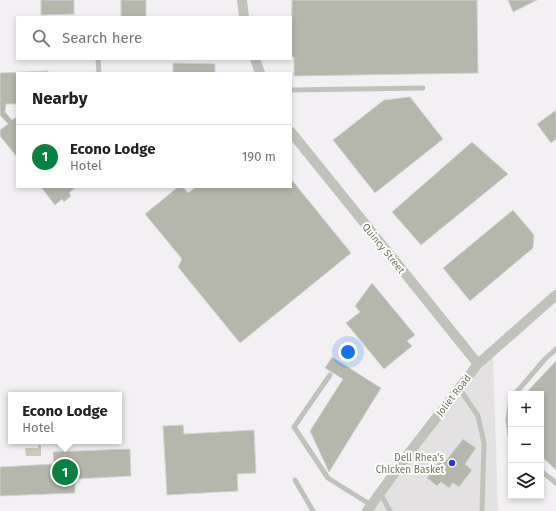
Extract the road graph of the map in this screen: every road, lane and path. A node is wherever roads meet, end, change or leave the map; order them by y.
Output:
1 (242, 0) edge
2 (244, 16) edge
3 (98, 60) edge
4 (255, 60) edge
5 (99, 72) edge
6 (260, 72) edge
7 (423, 88) dead end
8 (292, 90) edge
9 (292, 133) edge
10 (556, 295) edge
11 (556, 349) edge
12 (478, 364) junction
13 (330, 375) dead end
14 (459, 388) junction
15 (518, 391) edge
16 (544, 473) edge
17 (295, 480) dead end
18 (556, 483) edge
19 (380, 493) junction
20 (369, 508) edge
21 (313, 511) edge
22 (390, 511) edge
23 (482, 511) edge

1 - 2 street
3 - 5 lane
4 - 6 street
7 - 8 lane
9 - 12 street, Quincy Street
10 - 12 street, Joliet Road
11 - 15 lane
12 - 14 street, Joliet Road
13 - 20 lane
14 - 19 street, Joliet Road
14 - 23 lane
16 - 18 lane
17 - 21 lane
19 - 20 street, Joliet Road
19 - 22 lane

